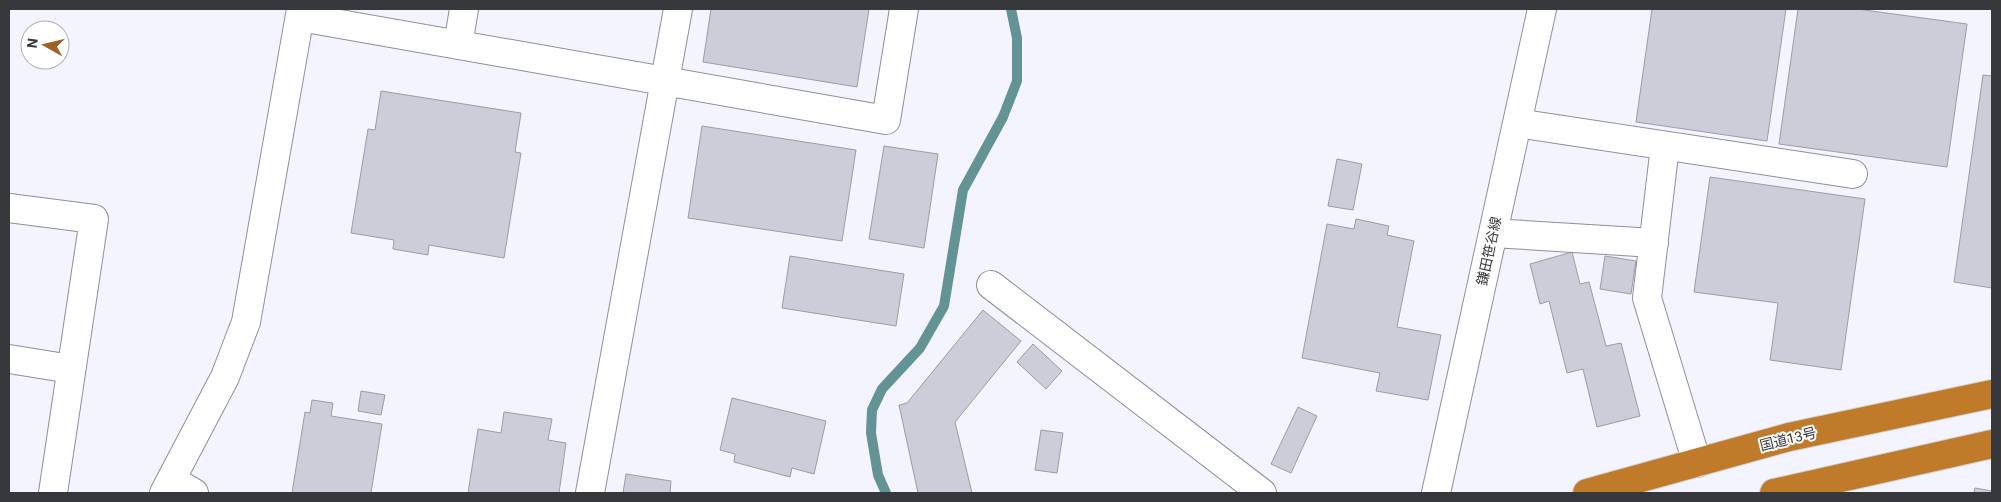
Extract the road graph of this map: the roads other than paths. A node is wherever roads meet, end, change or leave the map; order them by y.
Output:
1 (464, 9) edge
2 (678, 9) edge
3 (904, 9) edge
4 (1542, 9) edge
5 (300, 13) edge
6 (458, 45) junction
7 (666, 81) junction
8 (1517, 123) junction
9 (1665, 146) junction
10 (1852, 174) dead end
11 (9, 208) edge
12 (1492, 234) junction
13 (1654, 243) junction
14 (991, 285) dead end
15 (9, 359) edge
16 (71, 369) junction
17 (1992, 394) edge
18 (1992, 444) edge
19 (1697, 463) junction
20 (177, 489) edge
21 (52, 493) edge
22 (590, 493) edge
23 (1262, 493) edge
24 (1436, 493) edge
25 (1586, 493) edge
26 (1774, 493) edge

1 - 6 street
2 - 7 street
3 - 7 street
4 - 8 street, 鎌田笹谷線
5 - 6 street
5 - 20 street
6 - 7 street
7 - 22 street
8 - 9 street
8 - 12 street, 鎌田笹谷線
9 - 10 street
9 - 13 street
11 - 16 street
12 - 13 street
12 - 24 street, 鎌田笹谷線
13 - 19 street
14 - 23 street
15 - 16 street
16 - 21 street
17 - 19 highway, 国道13号
18 - 26 highway
19 - 25 highway, 国道13号

